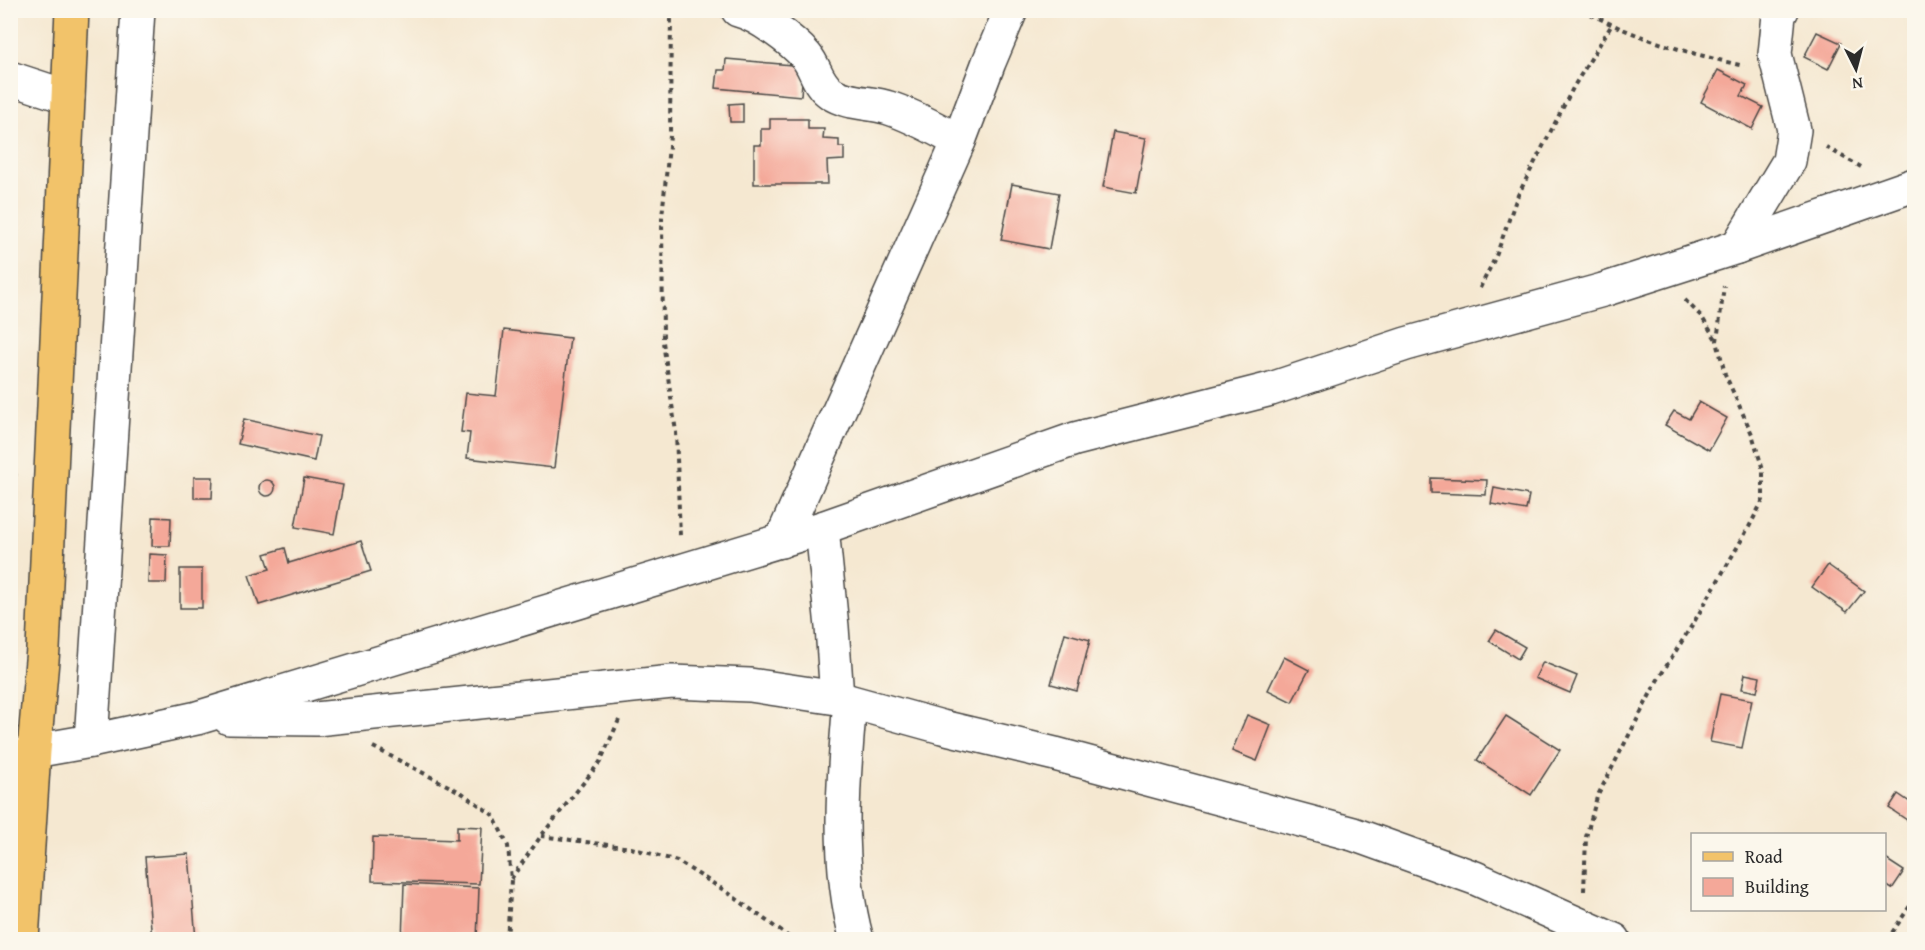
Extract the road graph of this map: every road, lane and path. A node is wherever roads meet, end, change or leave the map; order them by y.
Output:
1 (72, 10) edge
2 (138, 10) edge
3 (670, 10) edge
4 (738, 10) edge
5 (1011, 10) edge
6 (1583, 10) edge
7 (1782, 10) edge
8 (1611, 26) junction
9 (1780, 74) junction
10 (10, 78) edge
11 (68, 97) junction
12 (1794, 130) junction
13 (959, 141) junction
14 (1908, 188) edge
15 (1737, 247) junction
16 (1656, 273) junction
17 (1460, 329) junction
18 (1718, 341) junction
19 (822, 528) junction
20 (781, 540) junction
21 (682, 570) junction
22 (634, 686) junction
23 (844, 700) junction
24 (197, 718) junction
25 (91, 741) junction
26 (367, 744) dead end
27 (22, 754) edge
28 (542, 836) junction
29 (511, 880) junction
30 (1914, 900) edge
31 (1583, 925) junction
32 (22, 939) edge
33 (507, 939) edge
34 (793, 939) edge
35 (857, 939) edge
36 (1614, 939) edge
37 (1887, 939) edge

1 - 11 main road
2 - 25 street
3 - 21 path
4 - 13 street
5 - 13 street
6 - 8 path
7 - 9 street
8 - 9 path
8 - 17 path
9 - 12 street
10 - 11 street
11 - 27 main road
12 - 14 path
12 - 15 street
13 - 20 street
14 - 15 street
15 - 16 street
15 - 18 path
16 - 17 street
16 - 18 path
17 - 19 street
18 - 31 path
19 - 20 street
19 - 23 street
20 - 21 street
21 - 24 street
22 - 23 street
22 - 24 street
22 - 28 path
23 - 31 street
23 - 35 street
24 - 25 street
25 - 27 street
26 - 29 path
27 - 32 main road
28 - 29 path
28 - 34 path
29 - 33 path
30 - 37 path
31 - 36 street

